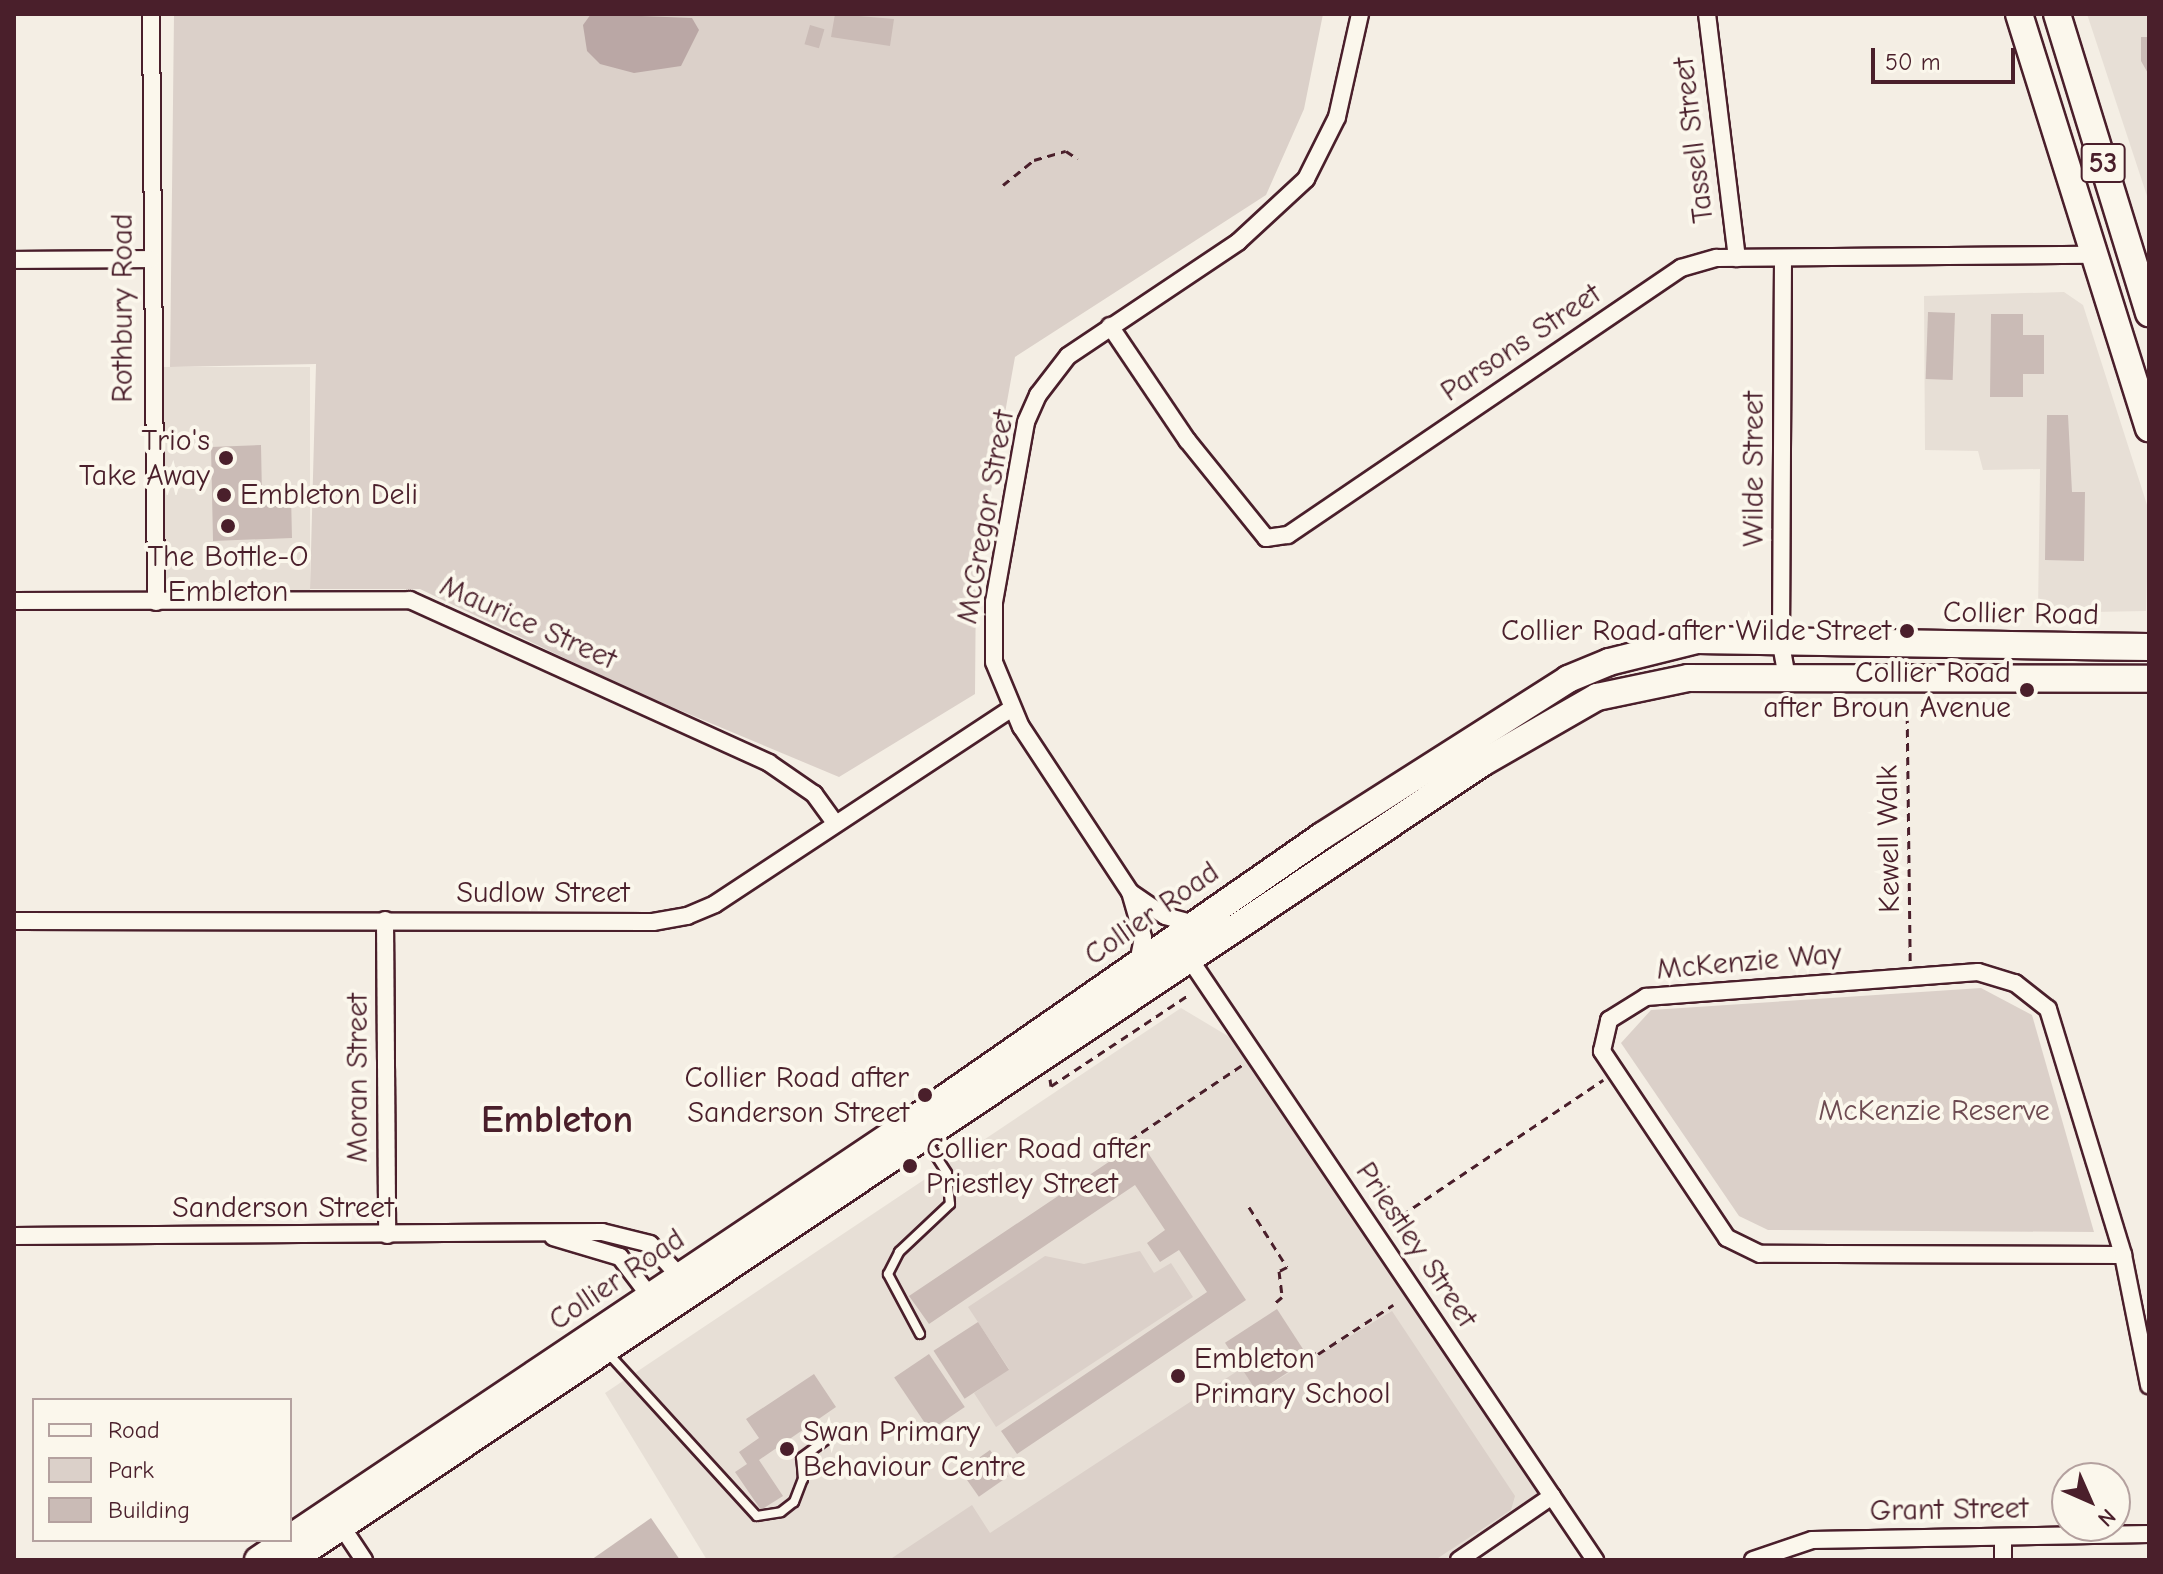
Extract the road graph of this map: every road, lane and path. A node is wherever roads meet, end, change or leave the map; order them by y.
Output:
1 (151, 14) edge
2 (1360, 14) edge
3 (1707, 14) edge
4 (2019, 14) edge
5 (2057, 14) edge
6 (1078, 159) dead end
7 (1003, 185) dead end
8 (2091, 255) junction
9 (1737, 258) junction
10 (151, 259) junction
11 (1783, 259) junction
12 (14, 260) edge
13 (2149, 313) edge
14 (1110, 326) junction
15 (2149, 428) edge
16 (14, 601) edge
17 (156, 602) junction
18 (2143, 643) edge
19 (1781, 644) junction
20 (1787, 678) junction
21 (2149, 679) edge
22 (1907, 701) dead end
23 (1011, 709) junction
24 (835, 823) junction
25 (1130, 892) junction
26 (385, 920) junction
27 (14, 921) edge
28 (1194, 924) junction
29 (1191, 961) junction
30 (1138, 963) junction
31 (1911, 977) junction
32 (1258, 1054) junction
33 (1616, 1071) junction
34 (918, 1129) junction
35 (1130, 1140) dead end
36 (1249, 1207) dead end
37 (1373, 1234) junction
38 (387, 1235) junction
39 (14, 1236) edge
40 (552, 1236) junction
41 (2123, 1255) junction
42 (687, 1285) junction
43 (1275, 1303) dead end
44 (656, 1305) junction
45 (1393, 1305) dead end
46 (920, 1334) dead end
47 (607, 1351) junction
48 (1308, 1352) dead end
49 (2149, 1385) edge
50 (833, 1435) dead end
51 (1552, 1496) junction
52 (337, 1519) junction
53 (2149, 1534) edge
54 (292, 1538) edge
55 (2003, 1538) junction
56 (285, 1542) edge
57 (258, 1560) edge
58 (291, 1560) edge
59 (364, 1560) edge
60 (1459, 1560) edge
61 (1595, 1560) edge
62 (1753, 1560) edge
63 (2003, 1560) edge

1 - 10 street, Rothbury Road
2 - 14 street, McGregor Street
3 - 9 street, Tassell Street
4 - 8 main road, 53
5 - 13 main road, 53
6 - 7 path
8 - 11 street, Parsons Street
8 - 15 main road, 53
9 - 11 street, Parsons Street
9 - 14 street, Parsons Street
10 - 12 street
10 - 17 street, Rothbury Road
11 - 19 street, Wilde Street
14 - 23 street, McGregor Street
16 - 17 street, Maurice Street
17 - 24 street, Maurice Street
18 - 19 main road, Collier Road
19 - 20 street, Wilde Street
19 - 28 main road, Collier Road
20 - 21 main road, Collier Road
20 - 29 main road, Collier Road
22 - 31 path, Kewell Walk
23 - 24 street, Sudlow Street
23 - 25 street, McGregor Street
24 - 26 street, Sudlow Street
25 - 28 street, McGregor Street
25 - 30 street, McGregor Street
26 - 27 street, Sudlow Street
26 - 38 street, Moran Street
28 - 30 main road, Collier Road
29 - 32 street, Priestley Street
29 - 34 main road, Collier Road
30 - 34 main road, Collier Road
31 - 33 street, McKenzie Way
31 - 41 street, McKenzie Way
32 - 35 path
32 - 37 street, Priestley Street
33 - 37 path
33 - 41 street, McKenzie Way
34 - 42 main road, Collier Road
34 - 46 lane
36 - 43 path
37 - 51 street, Priestley Street
38 - 39 street, Sanderson Street
38 - 40 street, Sanderson Street
40 - 42 street, Sanderson Street
40 - 44 street, Sanderson Street
41 - 49 street, McKenzie Way
42 - 44 main road, Collier Road
44 - 47 main road, Collier Road
44 - 52 main road, Collier Road
45 - 48 path
47 - 50 lane
47 - 52 main road, Collier Road
51 - 60 street
51 - 61 street, Priestley Street
52 - 54 main road, Collier Road
52 - 58 main road, Collier Road
52 - 59 street
53 - 55 street, Grant Street
55 - 62 street, Grant Street
55 - 63 street
56 - 57 main road, Collier Road

